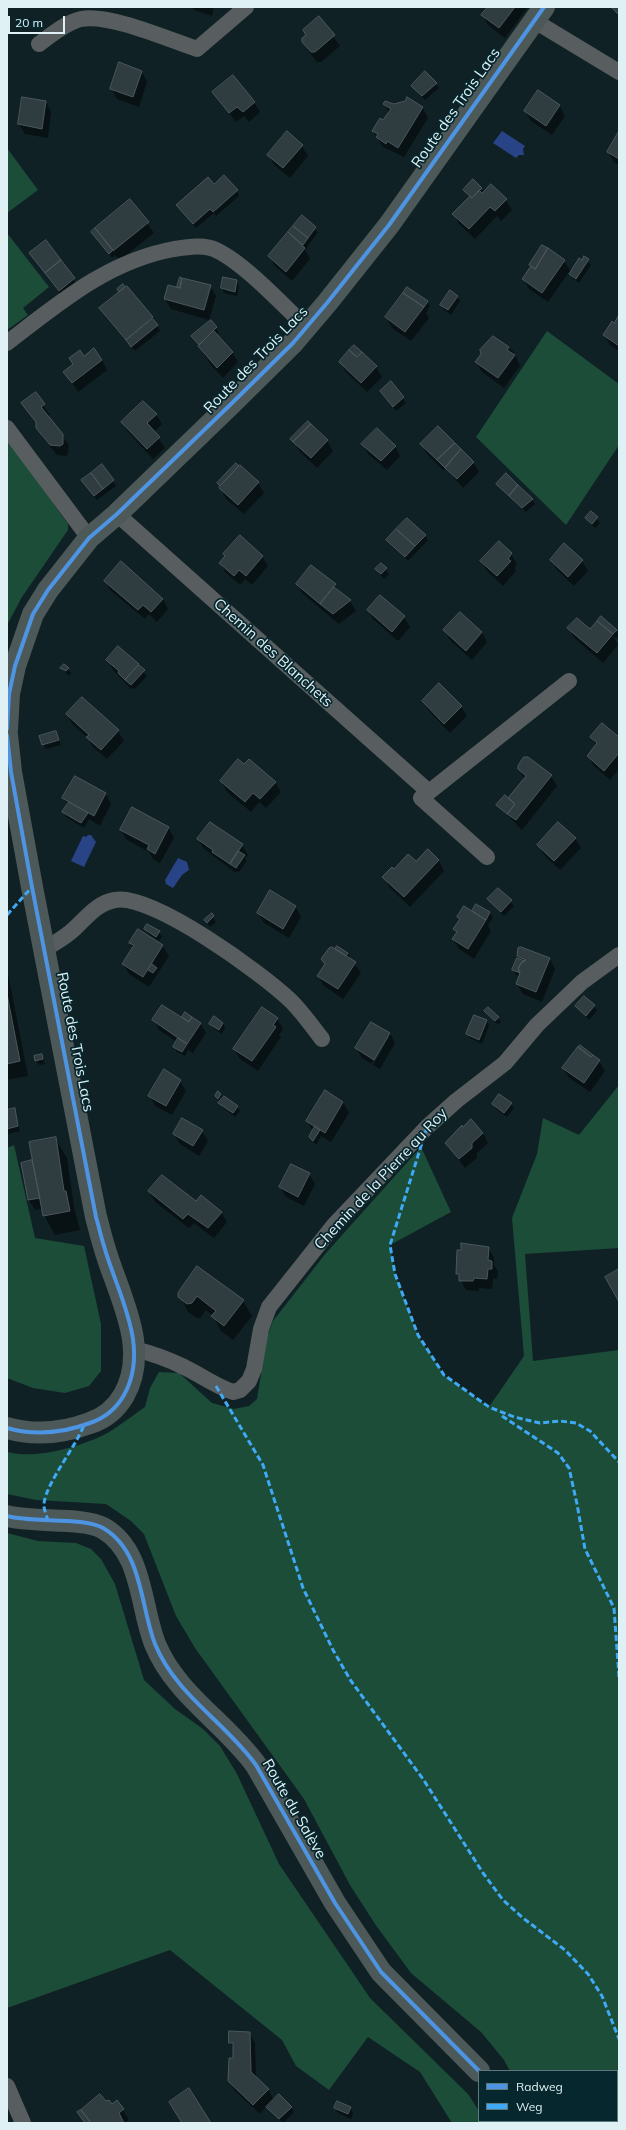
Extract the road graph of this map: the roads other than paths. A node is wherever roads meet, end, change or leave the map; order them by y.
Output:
1 (246, 7) edge
2 (538, 14) edge
3 (39, 44) dead end
4 (619, 72) edge
5 (306, 327) junction
6 (7, 343) edge
7 (7, 428) edge
8 (117, 514) junction
9 (89, 538) junction
10 (569, 681) dead end
11 (7, 729) edge
12 (7, 735) edge
13 (429, 792) junction
14 (488, 857) dead end
15 (44, 950) junction
16 (619, 955) edge
17 (322, 1039) dead end
18 (134, 1349) junction
19 (7, 1428) edge
20 (7, 1516) edge
21 (478, 2070) edge
22 (7, 2086) edge
23 (23, 2123) edge

1 - 3 street
2 - 4 street
2 - 5 street, Route des Trois Lacs
5 - 6 street, Route des Trois Lacs
5 - 8 street, Route des Trois Lacs
7 - 9 street
8 - 9 street, Route des Trois Lacs
8 - 13 street, Chemin des Blanchets
9 - 11 street, Route des Trois Lacs
10 - 13 street
12 - 15 street, Route des Trois Lacs
13 - 14 street
15 - 17 street
15 - 18 street, Route des Trois Lacs
16 - 18 street, Chemin de la Pierre au Roy
18 - 19 street
20 - 21 street, Route du Salève
22 - 23 street

